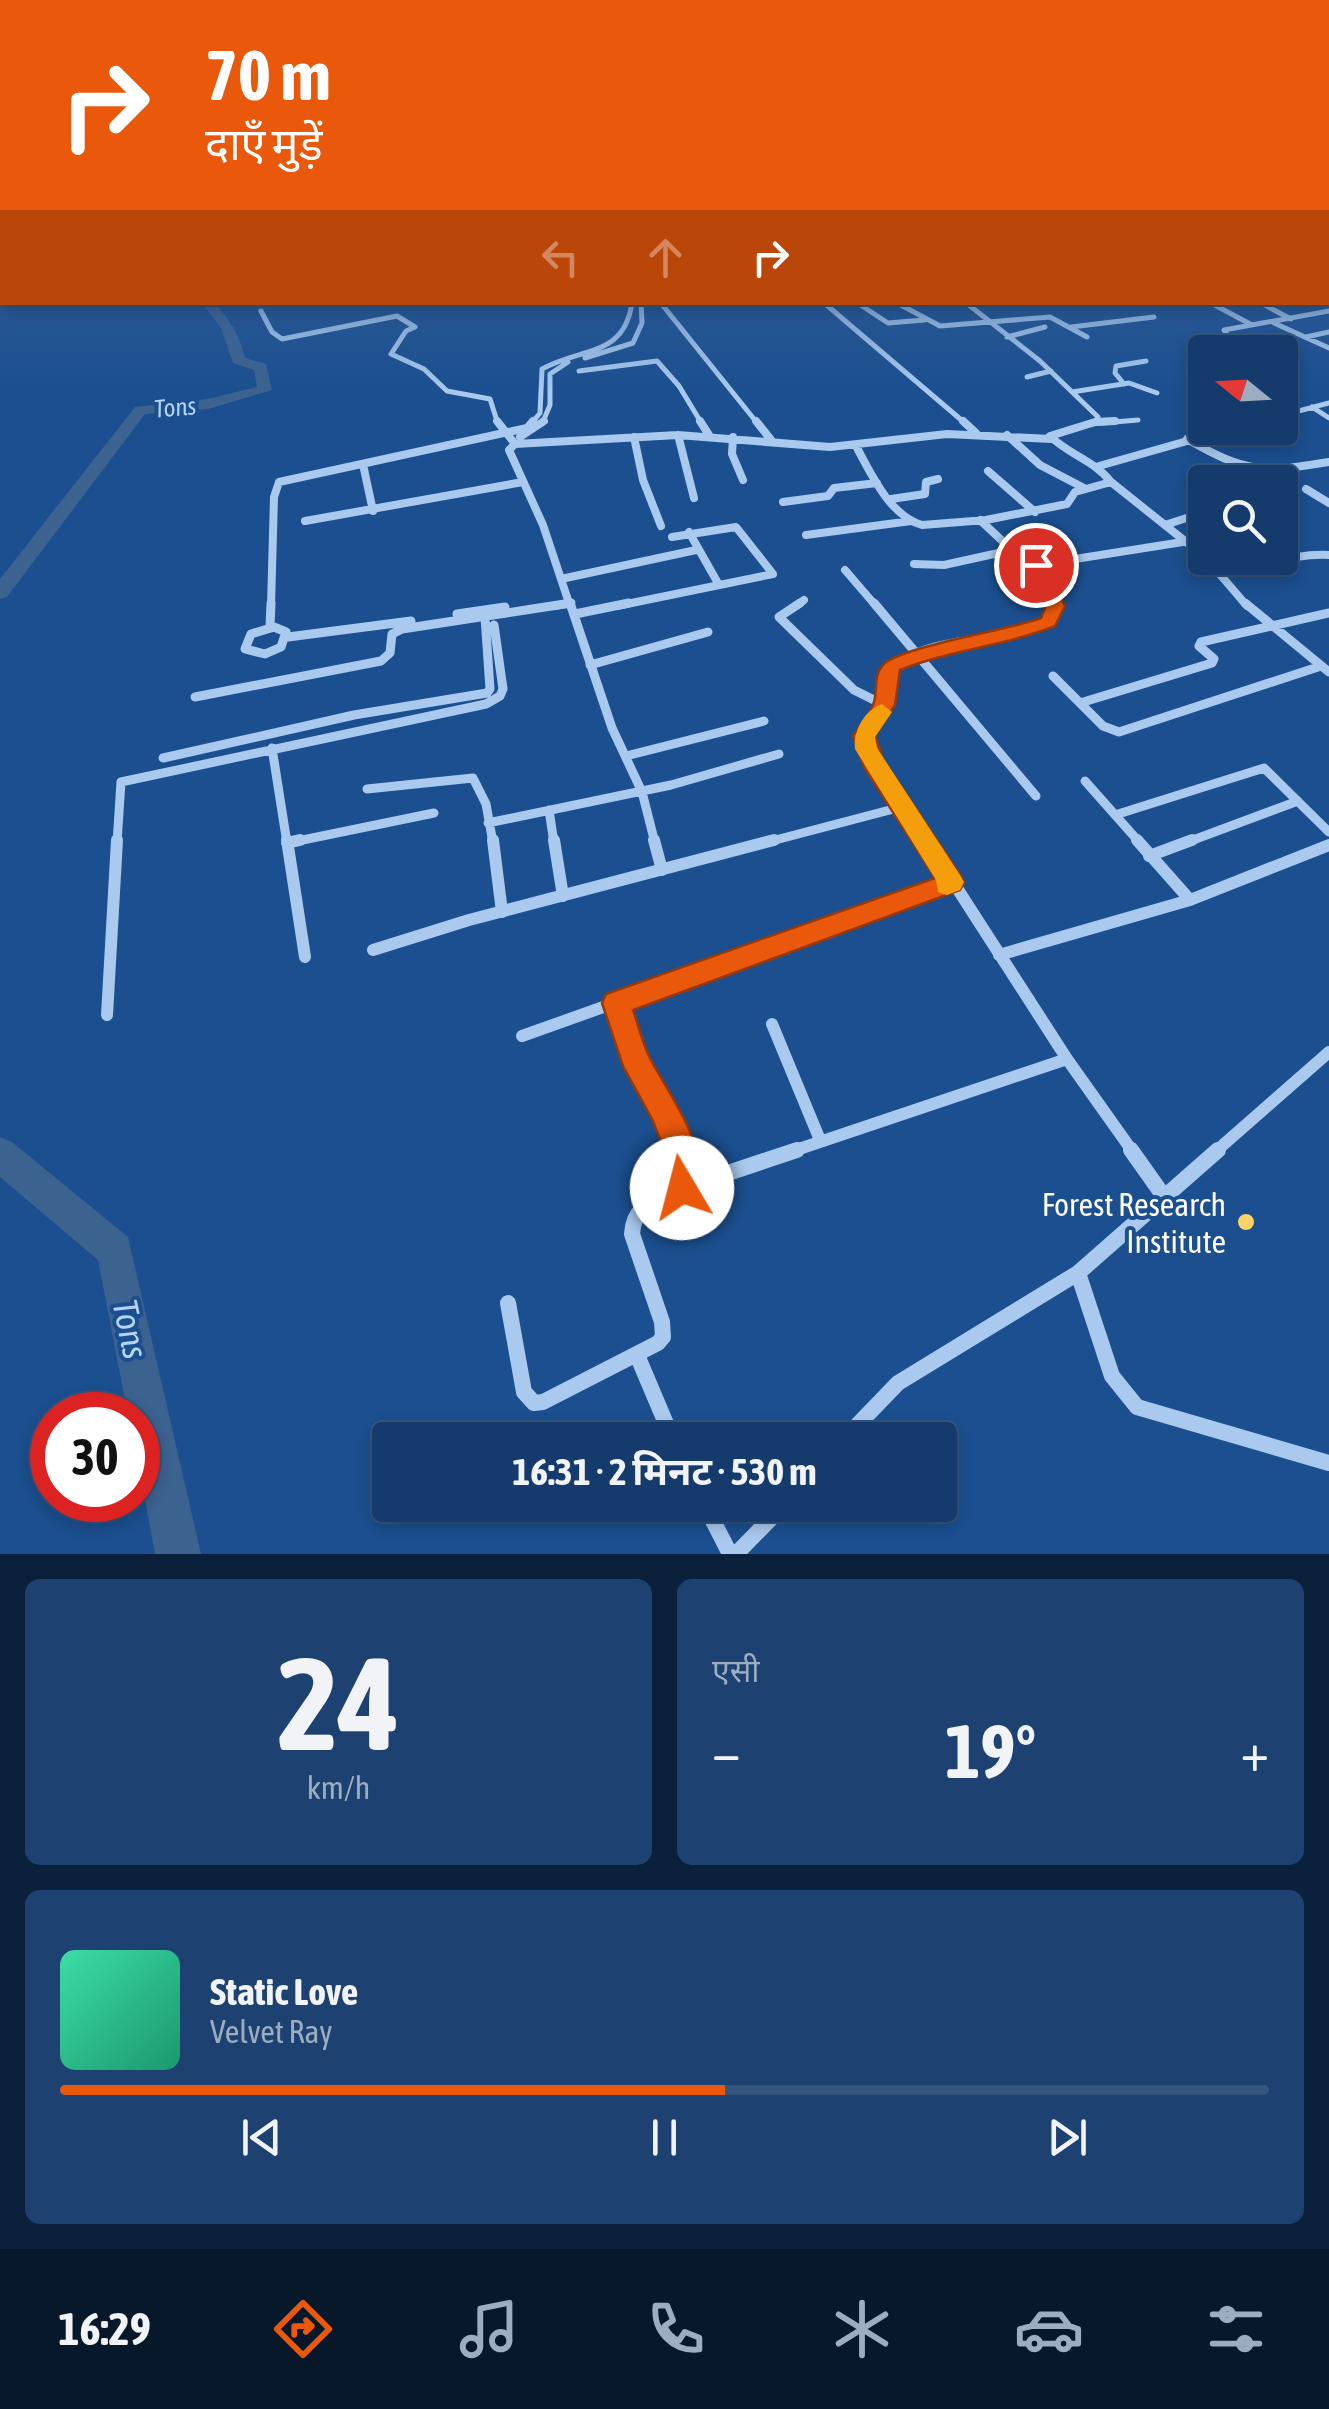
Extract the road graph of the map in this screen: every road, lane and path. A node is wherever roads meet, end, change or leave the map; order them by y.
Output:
1 (632, 305) edge
2 (641, 305) edge
3 (662, 305) edge
4 (827, 305) edge
5 (861, 305) edge
6 (901, 305) edge
7 (968, 305) edge
8 (1216, 305) edge
9 (1265, 305) edge
10 (261, 311) dead end
11 (1329, 311) edge
12 (1154, 317) dead end
13 (1292, 319) junction
14 (925, 320) junction
15 (1273, 322) junction
16 (989, 323) junction
17 (894, 324) junction
18 (1253, 325) junction
19 (1045, 327) dead end
20 (1070, 327) junction
21 (860, 331) junction
22 (1329, 332) edge
23 (1227, 335) edge
24 (1006, 337) junction
25 (1087, 337) dead end
26 (1305, 338) junction
27 (1329, 348) edge
28 (1146, 360) dead end
29 (578, 371) dead end
30 (1052, 371) junction
31 (1027, 377) dead end
32 (1124, 384) junction
33 (1072, 392) junction
34 (1158, 392) dead end
35 (1329, 403) edge
36 (1312, 408) junction
37 (1298, 412) edge
38 (1329, 418) edge
39 (1138, 420) dead end
40 (1095, 422) junction
41 (976, 434) junction
42 (678, 435) junction
43 (709, 435) junction
44 (1007, 436) junction
45 (634, 437) junction
46 (733, 437) junction
47 (1187, 438) joint
48 (1052, 439) junction
49 (510, 440) junction
50 (772, 441) junction
51 (856, 446) junction
52 (1329, 462) edge
53 (1099, 466) junction
54 (364, 469) junction
55 (988, 471) dead end
56 (938, 479) dead end
57 (743, 480) dead end
58 (523, 482) junction
59 (1111, 482) junction
60 (878, 483) junction
61 (1084, 488) junction
62 (1306, 489) dead end
63 (276, 490) junction
64 (694, 498) dead end
65 (891, 499) junction
66 (782, 502) dead end
67 (1329, 503) edge
68 (374, 510) junction
69 (1034, 512) junction
70 (1188, 518) edge
71 (980, 520) junction
72 (305, 521) dead end
73 (911, 521) junction
74 (1166, 525) junction
75 (660, 526) dead end
76 (689, 532) junction
77 (806, 535) dead end
78 (672, 537) dead end
79 (1188, 540) edge
80 (1188, 541) edge
81 (696, 550) junction
82 (1012, 550) junction
83 (1329, 555) edge
84 (1298, 558) edge
85 (914, 564) dead end
86 (1036, 565) junction
87 (845, 570) dead end
88 (1221, 575) edge
89 (561, 579) junction
90 (720, 586) junction
91 (804, 600) dead end
92 (544, 602) dead end
93 (571, 603) junction
94 (1329, 613) edge
95 (575, 614) junction
96 (490, 621) junction
97 (1268, 624) junction
98 (270, 627) junction
99 (708, 632) dead end
100 (288, 637) junction
101 (920, 654) junction
102 (590, 664) junction
103 (1325, 669) edge
104 (1053, 676) dead end
105 (195, 697) dead end
106 (1080, 703) junction
107 (884, 705) junction
108 (764, 721) dead end
109 (272, 748) junction
110 (779, 754) dead end
111 (626, 756) junction
112 (163, 758) dead end
113 (1086, 780) dead end
114 (367, 790) dead end
115 (642, 792) junction
116 (1036, 796) dead end
117 (1298, 801) junction
118 (904, 806) junction
119 (549, 810) junction
120 (434, 812) dead end
121 (1115, 815) junction
122 (488, 823) junction
123 (1329, 832) edge
124 (287, 843) junction
125 (1329, 845) edge
126 (1149, 856) junction
127 (662, 870) junction
128 (951, 882) junction
129 (563, 896) junction
130 (1190, 900) junction
131 (502, 912) junction
132 (373, 950) dead end
133 (999, 954) junction
134 (305, 958) dead end
135 (616, 1003) junction
136 (107, 1015) dead end
137 (772, 1024) dead end
138 (522, 1036) dead end
139 (1329, 1052) edge
140 (1066, 1058) junction
141 (820, 1140) junction
142 (682, 1188) junction
143 (1165, 1198) junction
144 (1078, 1273) junction
145 (508, 1303) dead end
146 (637, 1354) junction
147 (666, 1422) edge
148 (860, 1422) edge
149 (1329, 1463) edge
150 (715, 1522) edge
151 (766, 1522) edge
152 (733, 1554) edge

1 - 49 street
2 - 49 street
3 - 50 street
4 - 21 street
5 - 17 street
6 - 14 street
7 - 16 street
8 - 18 street
9 - 13 street
10 - 49 street
11 - 13 street
12 - 20 street
13 - 15 street
14 - 16 street
14 - 17 street
15 - 18 street
15 - 26 street
16 - 20 street
16 - 24 street
17 - 21 street
18 - 23 street
19 - 24 street
20 - 25 street
21 - 41 street
22 - 26 street
24 - 30 street
26 - 27 street
28 - 32 street
29 - 43 street
30 - 31 street
30 - 33 street
32 - 33 street
32 - 34 street
33 - 40 street
35 - 36 street
36 - 37 street
36 - 38 street
39 - 40 street
40 - 48 street
41 - 44 street
41 - 51 street
42 - 43 street
42 - 45 street
42 - 64 street
43 - 46 street
44 - 48 street
44 - 61 street
45 - 49 street
45 - 75 street
46 - 50 street
46 - 57 street
47 - 52 street
47 - 53 street
48 - 53 street
49 - 54 street
49 - 58 street
49 - 63 street
50 - 51 street
51 - 60 street
53 - 59 street
54 - 63 street
54 - 68 street
55 - 69 street
56 - 65 street
58 - 68 street
58 - 89 street
59 - 61 street
59 - 74 street
60 - 65 street
60 - 66 street
61 - 69 street
62 - 67 street
63 - 98 street
65 - 73 street
68 - 72 street
69 - 71 street
70 - 74 street
71 - 73 street
71 - 82 street
73 - 77 street
74 - 79 street
76 - 78 street
76 - 81 street
76 - 90 street
80 - 86 street
81 - 89 street
81 - 90 street
82 - 85 street
82 - 86 street
83 - 84 street
86 - 101 street
87 - 101 street
88 - 97 street
89 - 93 street
90 - 95 street
91 - 107 street
92 - 100 street
93 - 95 street
93 - 96 street
94 - 97 street
95 - 102 street
96 - 105 street
96 - 109 street
96 - 112 street
97 - 103 street
97 - 106 street
98 - 100 street
98 - 100 street
99 - 102 street
101 - 107 street
101 - 116 street
102 - 111 street
103 - 106 street
104 - 106 street
107 - 118 street
108 - 111 street
109 - 124 street
109 - 136 street
110 - 115 street
111 - 115 street
113 - 121 street
114 - 122 street
115 - 119 street
115 - 127 street
117 - 121 street
117 - 123 street
117 - 126 street
118 - 127 street
118 - 128 street
119 - 122 street
119 - 129 street
120 - 124 street
121 - 126 street
122 - 131 street
124 - 134 street
125 - 130 street
126 - 130 street
127 - 129 street
128 - 133 street
128 - 135 street
129 - 131 street
130 - 133 street
131 - 132 street
133 - 140 street
135 - 138 street
135 - 142 street
137 - 141 street
139 - 143 street
140 - 141 street
140 - 143 street
141 - 142 street
142 - 146 street
143 - 144 street
144 - 148 street
144 - 149 street
145 - 146 street
146 - 147 street
150 - 152 street
151 - 152 street

